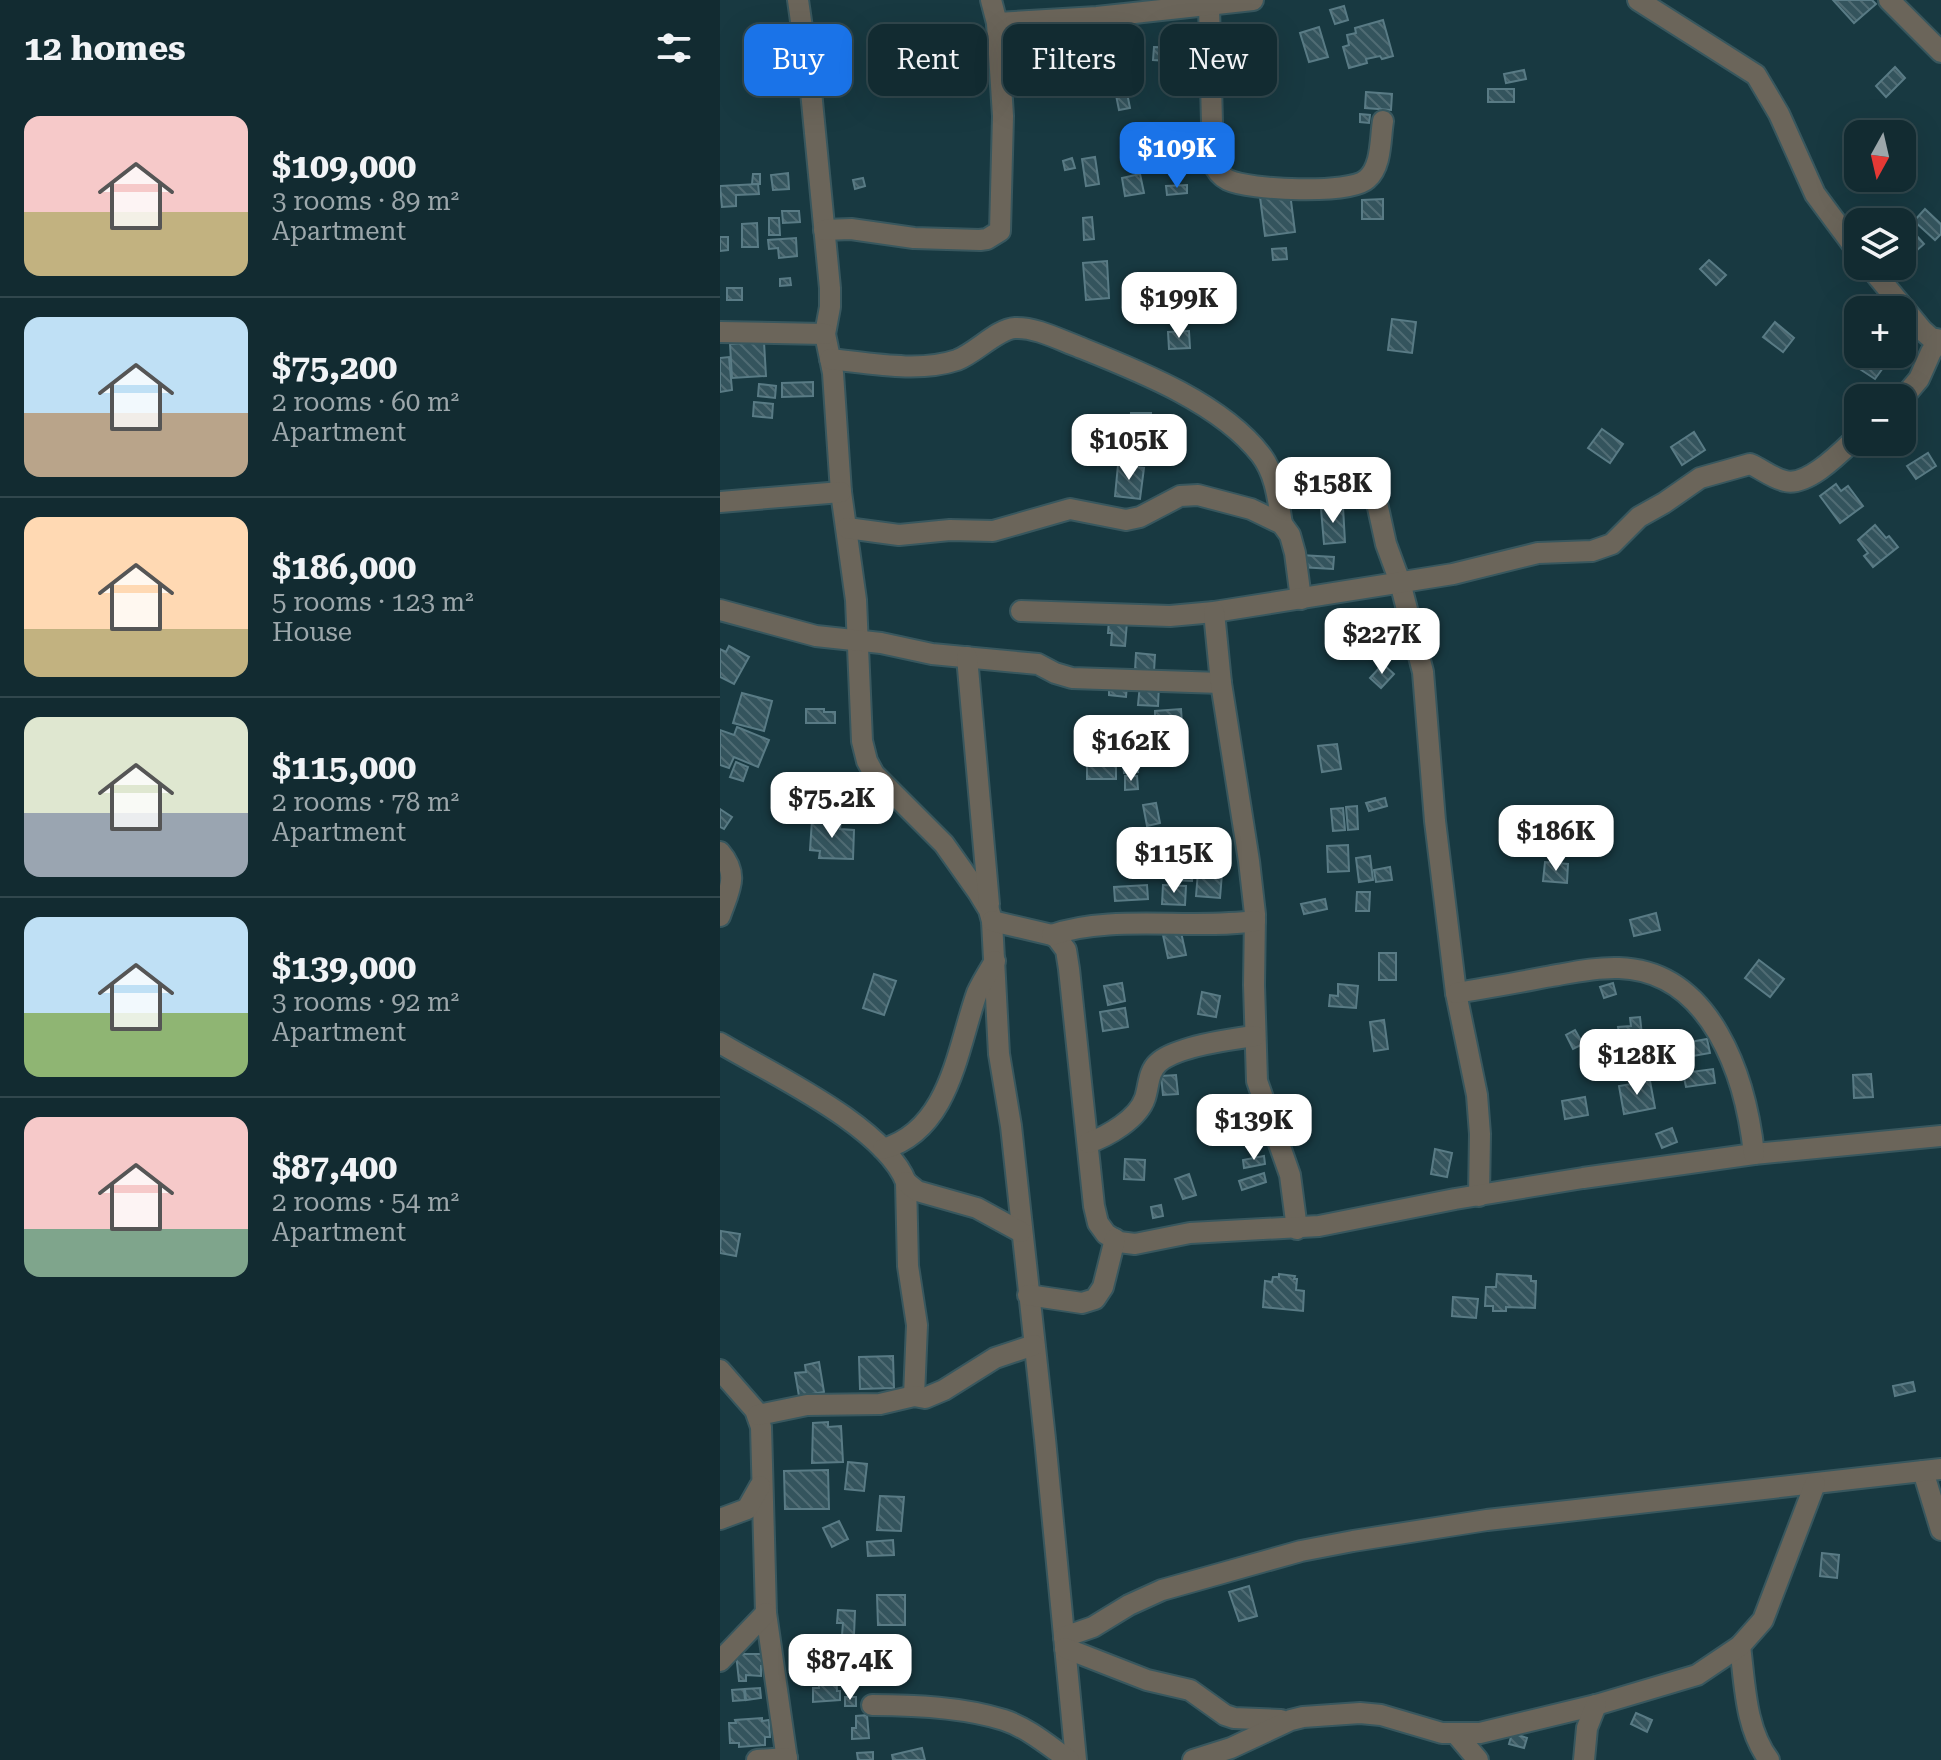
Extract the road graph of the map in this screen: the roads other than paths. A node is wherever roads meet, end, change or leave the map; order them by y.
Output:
1 (798, 0) edge
2 (991, 0) edge
3 (1253, 0) edge
4 (1638, 0) edge
5 (1889, 0) edge
6 (1209, 6) junction
7 (997, 23) junction
8 (1941, 52) edge
9 (1383, 121) dead end
10 (824, 230) junction
11 (1844, 233) edge
12 (1881, 280) edge
13 (720, 332) edge
14 (825, 334) junction
15 (1940, 340) edge
16 (830, 359) junction
17 (1914, 384) edge
18 (1844, 448) edge
19 (841, 492) junction
20 (720, 502) edge
21 (1377, 503) dead end
22 (1282, 524) junction
23 (847, 528) junction
24 (1400, 582) junction
25 (1301, 599) junction
26 (720, 610) edge
27 (1021, 611) dead end
28 (1214, 612) junction
29 (857, 641) junction
30 (967, 657) junction
31 (1221, 683) junction
32 (720, 852) edge
33 (720, 916) edge
34 (990, 916) junction
35 (1255, 921) junction
36 (1052, 935) junction
37 (995, 961) junction
38 (1456, 993) junction
39 (1255, 1036) junction
40 (720, 1043) edge
41 (1941, 1136) edge
42 (1088, 1143) junction
43 (883, 1149) junction
44 (1754, 1154) junction
45 (906, 1182) junction
46 (1479, 1196) junction
47 (1297, 1229) junction
48 (1021, 1232) junction
49 (1115, 1239) junction
50 (1028, 1295) junction
51 (1034, 1345) junction
52 (720, 1370) edge
53 (914, 1396) junction
54 (758, 1415) junction
55 (1932, 1470) edge
56 (762, 1481) junction
57 (1815, 1484) junction
58 (720, 1519) edge
59 (1941, 1530) edge
60 (766, 1613) junction
61 (1064, 1642) junction
62 (1740, 1646) junction
63 (720, 1661) edge
64 (872, 1705) dead end
65 (1596, 1705) junction
66 (1291, 1720) junction
67 (1457, 1735) junction
68 (787, 1759) edge
69 (757, 1760) edge
70 (1069, 1760) edge
71 (1076, 1760) edge
72 (1193, 1760) edge
73 (1478, 1760) edge
74 (1584, 1760) edge
75 (1769, 1760) edge

1 - 10 street
2 - 7 street
3 - 6 street
4 - 11 street
5 - 8 street
6 - 7 street
6 - 9 street
7 - 10 street
10 - 14 street
12 - 15 street
13 - 14 street
14 - 16 street
15 - 17 street
16 - 19 street
16 - 22 street
18 - 24 street
19 - 20 street
19 - 23 street
21 - 24 street
22 - 23 street
22 - 25 street
23 - 29 street
24 - 25 street
24 - 38 street
25 - 28 street
26 - 29 street
27 - 28 street
28 - 31 street
29 - 30 street
29 - 34 street
30 - 31 street
30 - 34 street
31 - 35 street
32 - 33 street
34 - 36 street
34 - 37 street
35 - 36 street
35 - 39 street
36 - 42 street
37 - 43 street
37 - 48 street
38 - 44 street
38 - 46 street
39 - 42 street
39 - 47 street
40 - 43 street
41 - 44 street
42 - 49 street
43 - 45 street
44 - 46 street
45 - 48 street
45 - 53 street
46 - 47 street
47 - 49 street
48 - 50 street
49 - 50 street
50 - 51 street
51 - 53 street
51 - 61 street
52 - 54 street
53 - 54 street
54 - 56 street
55 - 57 street
55 - 59 street
56 - 58 street
56 - 60 street
57 - 61 street
57 - 62 street
60 - 63 street
60 - 68 street
61 - 66 street
61 - 71 street
62 - 65 street
62 - 75 street
64 - 70 street
65 - 67 street
65 - 74 street
66 - 67 street
66 - 72 street
67 - 73 street
68 - 69 street

